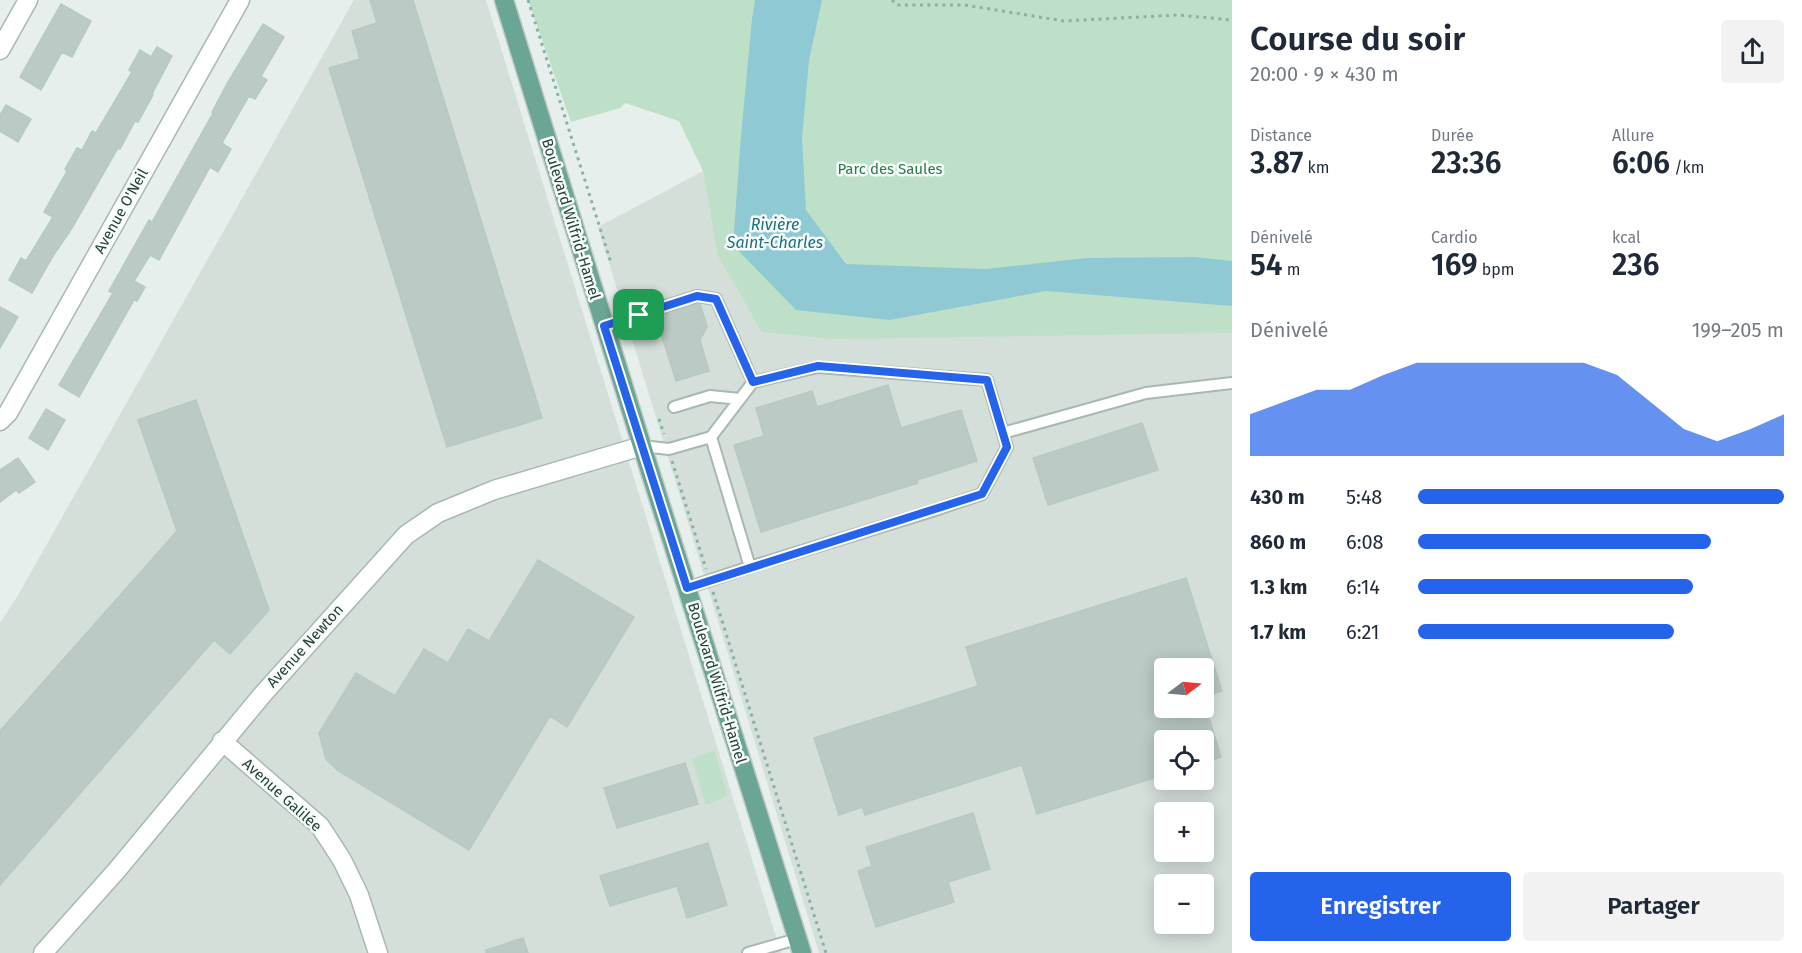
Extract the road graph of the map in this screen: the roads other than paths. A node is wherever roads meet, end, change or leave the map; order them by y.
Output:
1 (28, 0) edge
2 (240, 0) edge
3 (504, 0) edge
4 (0, 50) edge
5 (604, 326) junction
6 (753, 382) junction
7 (1232, 382) edge
8 (740, 399) junction
9 (674, 407) dead end
10 (0, 421) edge
11 (1003, 433) junction
12 (711, 437) junction
13 (642, 446) junction
14 (750, 567) junction
15 (687, 588) junction
16 (222, 741) junction
17 (800, 946) edge
18 (43, 953) edge
19 (378, 953) edge
20 (748, 953) edge

1 - 4 street
2 - 10 street, Avenue O'Neil
3 - 5 main road, Boulevard Wilfrid-Hamel
5 - 6 lane
5 - 13 main road, Boulevard Wilfrid-Hamel
6 - 8 lane
6 - 11 lane
7 - 11 lane
8 - 9 lane
8 - 12 lane
11 - 14 lane
12 - 13 lane
12 - 14 lane
13 - 15 main road, Boulevard Wilfrid-Hamel
13 - 16 street, Avenue Newton
14 - 15 lane
15 - 17 main road, Boulevard Wilfrid-Hamel
16 - 18 street, Avenue Newton
16 - 19 street, Avenue Galilée
17 - 20 lane

